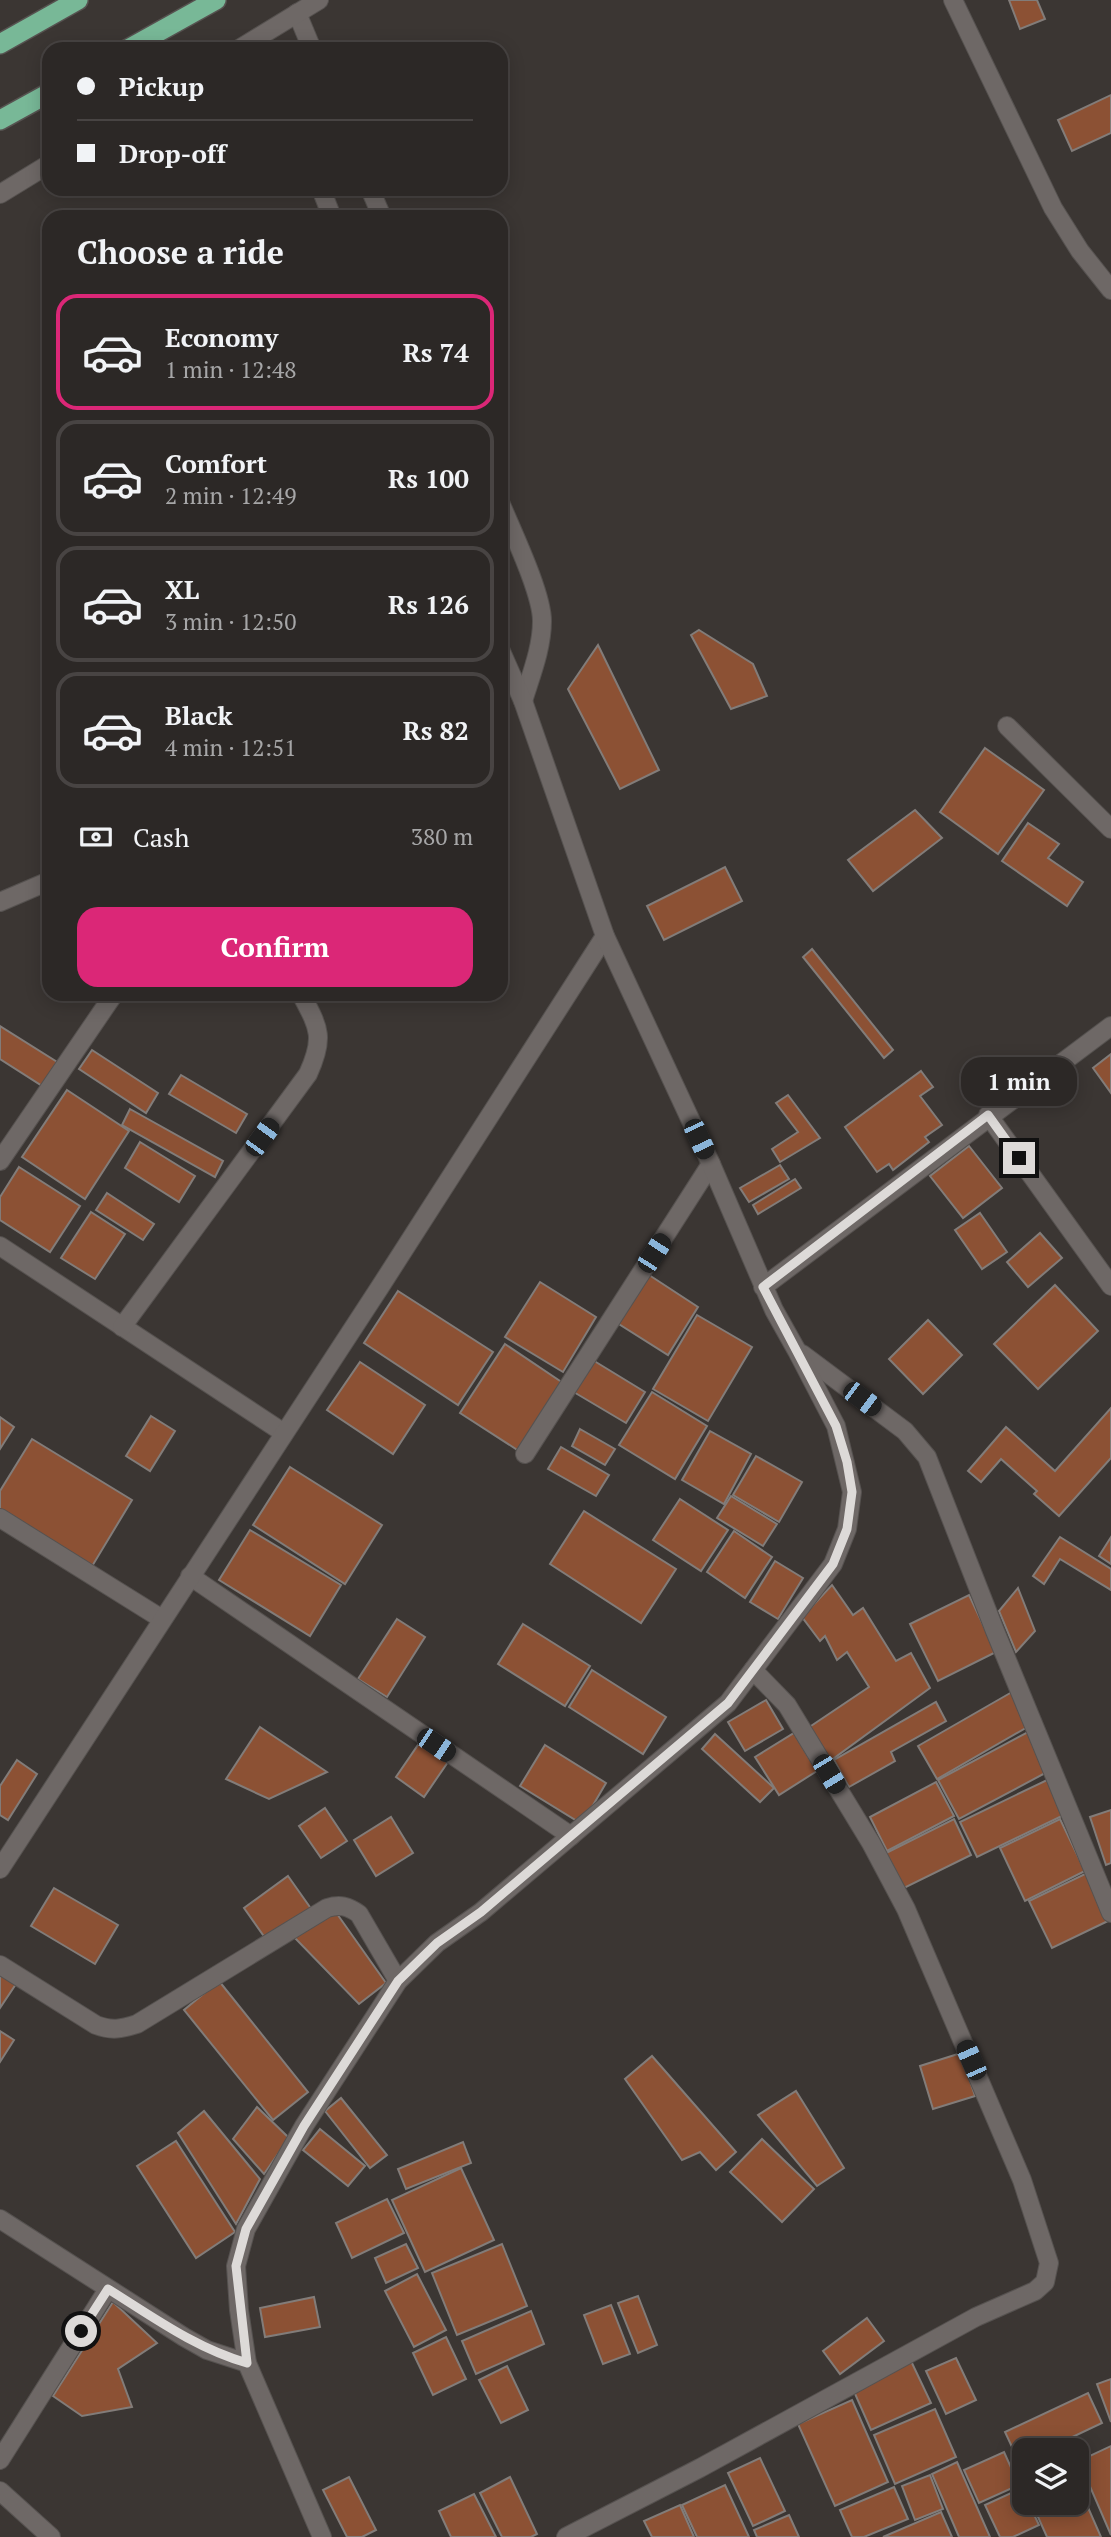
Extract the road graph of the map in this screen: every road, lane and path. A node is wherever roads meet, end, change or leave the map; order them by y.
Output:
1 (78, 0) edge
2 (216, 0) edge
3 (320, 0) edge
4 (953, 0) edge
5 (297, 13) junction
6 (141, 42) edge
7 (264, 42) edge
8 (309, 42) edge
9 (0, 44) edge
10 (42, 97) edge
11 (0, 120) edge
12 (42, 168) edge
13 (0, 194) edge
14 (1111, 290) edge
15 (508, 521) edge
16 (508, 667) edge
17 (523, 701) junction
18 (1007, 726) dead end
19 (1111, 829) edge
20 (42, 884) edge
21 (0, 902) edge
22 (605, 936) junction
23 (109, 1001) edge
24 (306, 1001) edge
25 (1111, 1026) edge
26 (988, 1115) junction
27 (0, 1161) edge
28 (711, 1164) junction
29 (0, 1246) edge
30 (1111, 1286) edge
31 (763, 1287) junction
32 (122, 1327) junction
33 (797, 1350) junction
34 (284, 1433) junction
35 (526, 1454) dead end
36 (0, 1518) edge
37 (190, 1576) junction
38 (162, 1619) junction
39 (753, 1670) junction
40 (571, 1836) junction
41 (0, 1869) edge
42 (1111, 1913) edge
43 (0, 1965) edge
44 (398, 1981) junction
45 (0, 2219) edge
46 (108, 2289) junction
47 (247, 2363) junction
48 (0, 2460) edge
49 (0, 2491) edge
50 (51, 2537) edge
51 (322, 2537) edge
52 (566, 2537) edge

1 - 9 highway
2 - 6 highway
3 - 5 street
4 - 14 street
5 - 7 street
5 - 8 street
10 - 11 highway
12 - 13 street
15 - 17 street
16 - 17 street
17 - 22 street
18 - 19 street
20 - 21 street
22 - 28 street
22 - 34 street
23 - 27 street
24 - 32 street
25 - 26 street
26 - 30 street
26 - 31 street
28 - 31 street
28 - 35 street
29 - 32 street
31 - 33 street
32 - 34 street
33 - 39 street
33 - 42 street
34 - 37 street
36 - 38 street
37 - 38 street
37 - 40 street
38 - 41 street
39 - 40 street
39 - 52 street
40 - 44 street
43 - 44 street
44 - 47 street
45 - 46 street
46 - 47 street
46 - 48 street
47 - 51 street
49 - 50 street

